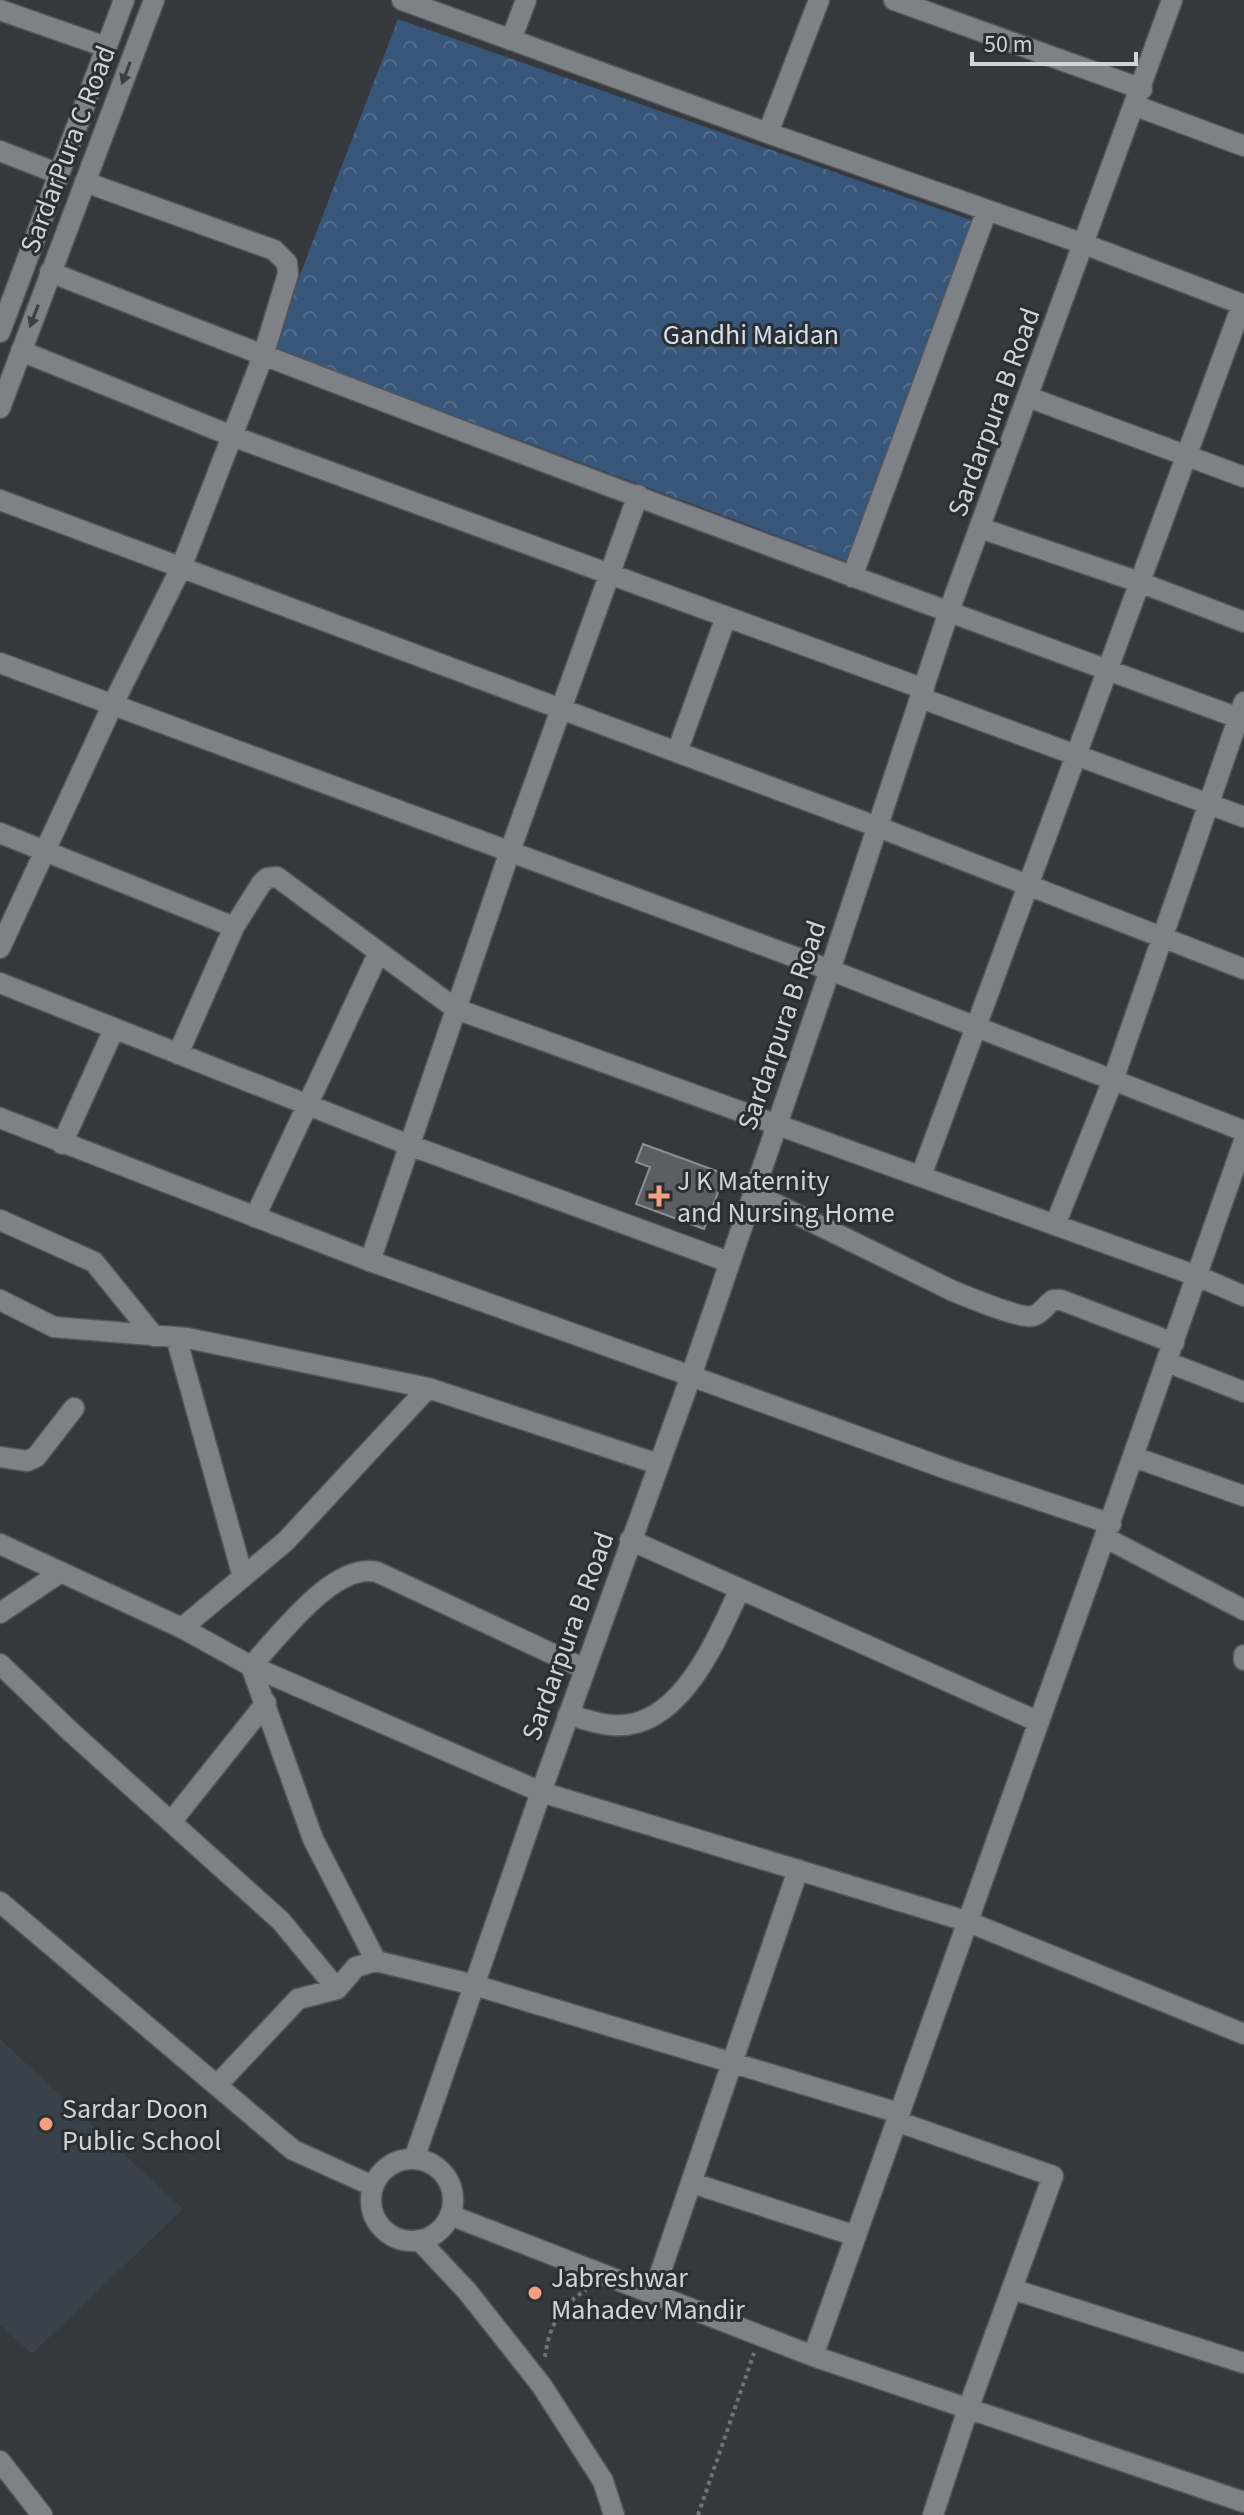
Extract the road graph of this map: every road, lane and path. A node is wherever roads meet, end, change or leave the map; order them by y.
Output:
1 (124, 0) edge
2 (154, 0) edge
3 (402, 0) edge
4 (526, 0) edge
5 (819, 0) edge
6 (894, 0) edge
7 (1172, 0) edge
8 (0, 10) edge
9 (511, 40) junction
10 (106, 47) junction
11 (1139, 98) junction
12 (768, 133) junction
13 (1244, 146) edge
14 (0, 151) edge
15 (59, 174) junction
16 (85, 182) junction
17 (987, 210) junction
18 (1084, 244) junction
19 (50, 272) junction
20 (1243, 305) edge
21 (0, 332) edge
22 (21, 351) junction
23 (263, 356) junction
24 (1028, 397) junction
25 (0, 408) edge
26 (232, 436) junction
27 (1186, 455) junction
28 (1244, 477) edge
29 (638, 495) junction
30 (0, 500) edge
31 (980, 528) junction
32 (181, 568) junction
33 (609, 574) junction
34 (852, 577) junction
35 (1139, 582) junction
36 (949, 611) junction
37 (726, 617) junction
38 (1244, 622) edge
39 (0, 663) edge
40 (1106, 669) junction
41 (922, 694) junction
42 (113, 704) junction
43 (563, 710) junction
44 (1242, 713) edge
45 (677, 752) junction
46 (1076, 754) junction
47 (1209, 804) junction
48 (1244, 817) edge
49 (878, 827) junction
50 (0, 833) edge
51 (45, 851) junction
52 (510, 851) junction
53 (1028, 885) junction
54 (234, 927) junction
55 (1162, 937) junction
56 (0, 948) edge
57 (379, 952) junction
58 (1244, 969) edge
59 (830, 970) junction
60 (0, 983) edge
61 (456, 1009) junction
62 (977, 1027) junction
63 (114, 1029) junction
64 (178, 1054) junction
65 (1113, 1080) junction
66 (306, 1104) junction
67 (0, 1118) edge
68 (776, 1125) junction
69 (1244, 1131) edge
70 (1244, 1141) edge
71 (62, 1144) junction
72 (409, 1145) junction
73 (921, 1176) junction
74 (753, 1193) junction
75 (255, 1217) junction
76 (0, 1220) edge
77 (1055, 1225) junction
78 (370, 1261) junction
79 (729, 1262) junction
80 (1197, 1276) junction
81 (1244, 1296) edge
82 (0, 1300) edge
83 (154, 1336) junction
84 (176, 1337) junction
85 (1170, 1353) junction
86 (691, 1376) junction
87 (428, 1388) junction
88 (1244, 1392) edge
89 (74, 1408) dead end
90 (0, 1457) edge
91 (1134, 1457) junction
92 (658, 1464) junction
93 (1244, 1496) edge
94 (1108, 1531) junction
95 (630, 1540) junction
96 (0, 1544) edge
97 (61, 1572) junction
98 (243, 1577) junction
99 (740, 1589) junction
100 (1244, 1610) edge
101 (0, 1613) edge
102 (182, 1628) junction
103 (0, 1664) edge
104 (251, 1666) junction
105 (585, 1669) junction
106 (266, 1703) junction
107 (568, 1715) junction
108 (1039, 1722) junction
109 (541, 1792) junction
110 (171, 1822) junction
111 (798, 1870) junction
112 (0, 1902) edge
113 (966, 1921) junction
114 (376, 1961) junction
115 (474, 1985) junction
116 (337, 1989) junction
117 (1244, 2034) edge
118 (734, 2063) junction
119 (217, 2085) junction
120 (897, 2117) junction
121 (414, 2159) junction
122 (692, 2183) junction
123 (373, 2186) junction
124 (450, 2215) junction
125 (856, 2236) junction
126 (419, 2240) junction
127 (619, 2280) junction
128 (1012, 2289) junction
129 (653, 2294) junction
130 (761, 2335) junction
131 (813, 2356) junction
132 (1244, 2363) edge
133 (546, 2367) dead end
134 (968, 2409) junction
135 (0, 2461) edge
136 (1244, 2502) edge
137 (42, 2515) edge
138 (614, 2515) edge
139 (698, 2515) edge
140 (933, 2515) edge

1 - 10 street, SardarPura C Road
2 -> 16 street, SardarPura C Road
3 - 9 street
4 - 9 street
5 - 12 street
6 - 11 street
7 - 11 street, Sardarpura B Road
8 - 10 street
9 - 12 street
10 - 15 street, SardarPura C Road
11 - 13 street
11 - 18 street, Sardarpura B Road
12 - 17 street
14 - 15 street
15 - 21 street, SardarPura C Road
16 - 19 street, SardarPura C Road
16 - 23 street
17 - 18 street
17 - 34 street
18 - 20 street
18 - 24 street, Sardarpura B Road
19 -> 22 street, SardarPura C Road
19 - 23 street
20 - 27 street
22 - 25 street, SardarPura C Road
22 - 26 street
23 - 26 street
23 - 29 street
24 - 27 street
24 - 31 street, Sardarpura B Road
26 - 32 street
26 - 33 street
27 - 28 street
27 - 35 street
29 - 33 street
29 - 34 street
30 - 32 street
31 - 35 street
31 - 36 street, Sardarpura B Road
32 - 42 street
32 - 43 street
33 - 37 street
33 - 43 street
34 - 36 street
35 - 38 street
35 - 40 street
36 - 40 street
36 - 41 street, Sardarpura B Road
37 - 41 street
37 - 45 street
39 - 42 street
40 - 44 street
40 - 46 street
41 - 46 street
41 - 49 street, Sardarpura B Road
42 - 51 street
42 - 52 street
43 - 45 street
43 - 52 street
44 - 47 street
45 - 49 street
46 - 47 street
46 - 53 street
47 - 48 street
47 - 55 street
49 - 53 street
49 - 59 street, Sardarpura B Road
50 - 51 street
51 - 54 street
51 - 56 street
52 - 59 street
52 - 61 street
53 - 55 street
53 - 62 street
54 - 57 street
54 - 64 street
55 - 58 street
55 - 65 street
57 - 61 street
57 - 66 street
59 - 62 street
59 - 68 street, Sardarpura B Road
60 - 63 street
61 - 68 street
61 - 72 street
62 - 65 street
62 - 73 street
63 - 64 street
63 - 71 street
64 - 66 street
65 - 69 street
65 - 77 street
66 - 72 street
66 - 75 street
67 - 71 street
68 - 73 street
68 - 74 street, Sardarpura B Road
70 - 80 street
71 - 75 street
72 - 78 street
72 - 79 street
73 - 77 street
74 - 79 street, Sardarpura B Road
74 - 85 street
75 - 78 street
76 - 83 street
77 - 80 street
78 - 86 street
79 - 86 street, Sardarpura B Road
80 - 81 street
80 - 85 street
82 - 83 street
83 - 84 street
84 - 87 street
84 - 98 street
85 - 88 street
85 - 91 street
86 - 92 street, Sardarpura B Road
86 - 94 street
87 - 92 street
87 - 98 street
89 - 90 street
91 - 93 street
91 - 94 street
92 - 95 street, Sardarpura B Road
94 - 100 street
94 - 108 street
95 - 99 street
95 - 105 street, Sardarpura B Road
96 - 97 street
97 - 101 street
97 - 102 street
98 - 102 street
99 - 107 street
99 - 108 street
102 - 104 street
103 - 110 street
104 - 105 street
104 - 106 street
104 - 109 street
105 - 107 street, Sardarpura B Road
106 - 110 street
106 - 114 street
107 - 109 street, Sardarpura B Road
108 - 113 street
109 - 111 street
109 - 115 street, Sardarpura B Road
110 - 116 street
111 - 113 street
111 - 118 street
112 - 119 street
113 - 117 street
113 - 120 street
114 - 115 street
114 - 116 street
115 - 118 street
115 - 121 street, Sardarpura B Road
116 - 119 street
118 - 120 street
118 - 122 street
119 - 123 street
120 - 125 street
120 - 128 street
121 - 123 street
121 - 124 street
122 - 125 street
122 - 129 street
123 - 126 street
124 - 126 street
124 - 127 street
125 - 131 street
126 - 138 street
127 - 129 street
127 - 133 path
128 - 132 street
128 - 134 street
129 - 130 street
130 - 131 street
130 - 139 path
131 - 134 street
134 - 136 street
134 - 140 street
135 - 137 street

